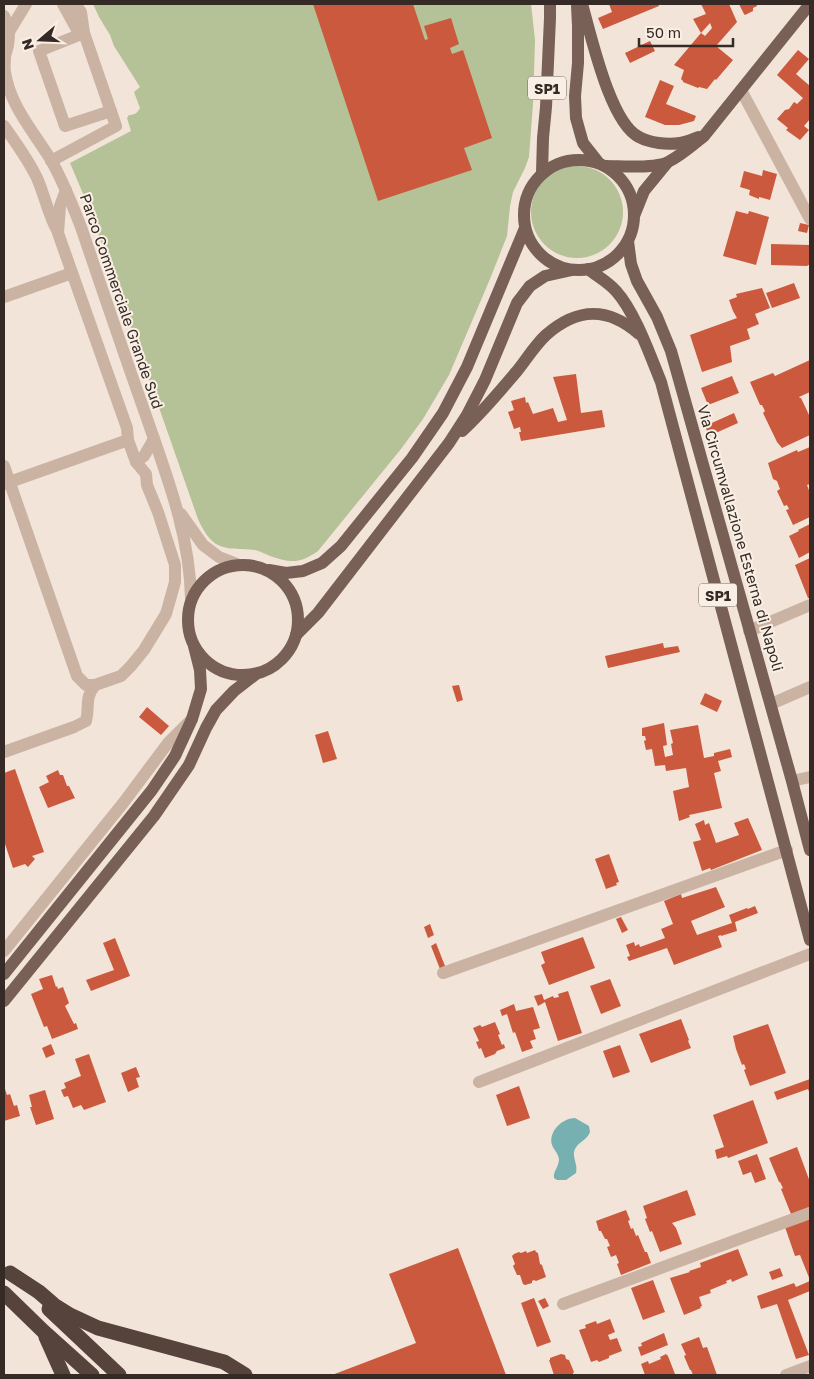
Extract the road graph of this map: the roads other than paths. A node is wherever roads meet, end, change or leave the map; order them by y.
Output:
1 (26, 4) edge
2 (63, 4) edge
3 (76, 4) edge
4 (548, 4) edge
5 (576, 4) edge
6 (582, 4) edge
7 (810, 4) edge
8 (4, 16) edge
9 (9, 32) junction
10 (82, 34) junction
11 (4, 57) edge
12 (741, 90) junction
13 (4, 98) edge
14 (19, 111) junction
15 (111, 111) junction
16 (4, 126) edge
17 (704, 136) junction
18 (51, 161) junction
19 (666, 163) junction
20 (601, 164) junction
21 (542, 173) junction
22 (66, 190) junction
23 (634, 216) junction
24 (810, 219) edge
25 (525, 228) junction
26 (58, 233) junction
27 (628, 240) junction
28 (572, 270) junction
29 (588, 270) junction
30 (72, 273) junction
31 (4, 297) edge
32 (642, 336) junction
33 (154, 439) junction
34 (128, 440) junction
35 (450, 443) junction
36 (136, 462) junction
37 (4, 466) edge
38 (163, 467) junction
39 (146, 474) junction
40 (7, 483) edge
41 (178, 510) junction
42 (237, 564) junction
43 (269, 570) junction
44 (191, 599) junction
45 (810, 605) edge
46 (749, 631) junction
47 (296, 635) junction
48 (194, 646) junction
49 (256, 674) junction
50 (95, 685) junction
51 (810, 688) edge
52 (771, 704) junction
53 (192, 720) junction
54 (4, 752) edge
55 (810, 777) edge
56 (792, 781) junction
57 (787, 850) junction
58 (810, 850) edge
59 (810, 940) edge
60 (4, 951) edge
61 (810, 954) edge
62 (443, 973) dead end
63 (4, 974) edge
64 (4, 1001) edge
65 (479, 1082) dead end
66 (810, 1213) edge
67 (7, 1269) edge
68 (4, 1293) edge
69 (563, 1304) dead end
70 (43, 1331) junction
71 (810, 1366) edge
72 (63, 1375) edge
73 (92, 1375) edge
74 (119, 1375) edge
75 (245, 1375) edge
76 (786, 1375) edge

1 - 9 street
2 - 10 street
3 - 10 street
4 - 21 main road, SP1
5 - 20 main road, SP1
6 - 17 main road
7 - 12 main road
8 - 9 street
9 - 11 street
10 - 15 street
10 - 15 street
11 - 14 street, Parco Commerciale Grande Sud
12 - 17 main road
12 - 24 street
13 - 14 street, Parco Commerciale Grande Sud
14 - 18 street, Parco Commerciale Grande Sud
15 - 18 street
16 - 26 street
17 - 19 main road
18 - 22 street, Parco Commerciale Grande Sud
19 - 20 main road
19 - 23 main road
20 - 21 main road
20 - 23 main road
21 - 25 main road
22 - 26 street
22 - 33 street, Parco Commerciale Grande Sud
23 - 27 main road
25 - 28 main road
25 - 43 main road
26 - 30 street
27 - 29 main road
27 - 46 main road, Via Circumvallazione Esterna di Napoli / SP1
28 - 29 main road
28 - 35 main road
29 - 32 main road, SP1
30 - 31 street
30 - 34 street
32 - 35 main road
32 - 57 main road, SP1
33 - 36 street
33 - 38 street, Parco Commerciale Grande Sud
34 - 36 street
34 - 40 street
35 - 47 main road
36 - 39 street
37 - 40 street
38 - 39 street
38 - 41 street, Parco Commerciale Grande Sud
39 - 50 street
40 - 50 street
41 - 42 street, Parco Commerciale Grande Sud
41 - 44 street, Parco Commerciale Grande Sud
42 - 43 main road
42 - 44 main road
43 - 47 main road
44 - 48 main road
45 - 46 street
46 - 52 main road, Via Circumvallazione Esterna di Napoli / SP1
47 - 49 main road
48 - 49 main road
48 - 53 main road
49 - 64 main road
50 - 54 street
51 - 52 street
52 - 56 main road, Via Circumvallazione Esterna di Napoli / SP1
53 - 60 street
53 - 63 main road
55 - 56 street
56 - 58 main road, Via Circumvallazione Esterna di Napoli / SP1
57 - 59 main road, SP1
57 - 62 street
61 - 65 street
66 - 69 street
67 - 74 highway
67 - 75 highway
68 - 70 highway
70 - 72 highway
70 - 73 highway
71 - 76 street

